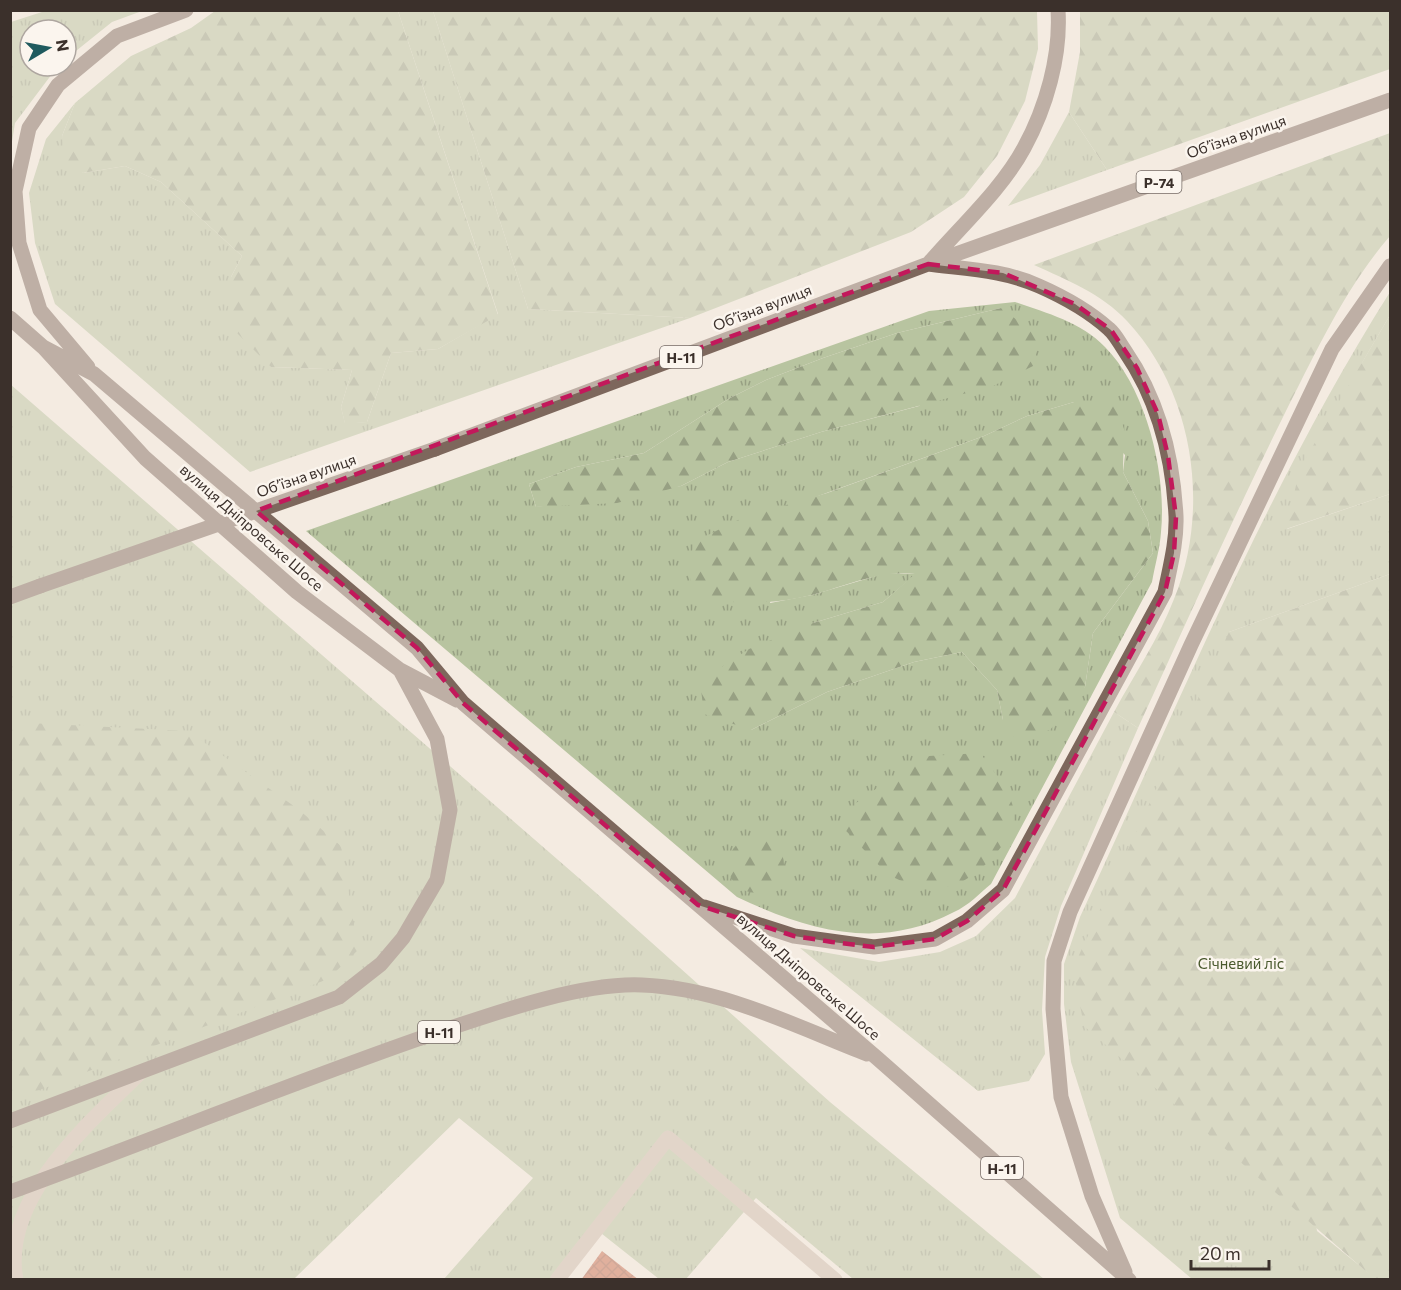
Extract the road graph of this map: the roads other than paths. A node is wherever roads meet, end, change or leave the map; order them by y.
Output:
1 (186, 10) edge
2 (1058, 10) edge
3 (1390, 100) edge
4 (928, 264) junction
5 (1390, 266) edge
6 (10, 318) edge
7 (43, 347) junction
8 (94, 374) junction
9 (10, 597) edge
10 (400, 670) junction
11 (463, 703) junction
12 (698, 905) junction
13 (877, 1058) junction
14 (140, 1073) junction
15 (10, 1121) edge
16 (34, 1183) junction
17 (10, 1192) edge
18 (11, 1262) edge
19 (1128, 1279) edge
20 (16, 1280) edge
21 (557, 1280) edge
22 (836, 1280) edge

1 - 8 main road, Н-11
2 - 4 main road, Н-11
3 - 4 main road, Обʼїзна вулиця / Р-74
4 - 9 main road, Обʼїзна вулиця / Н-11, bridge
4 - 12 main road
5 - 19 main road
6 - 7 main road, вулиця Дніпровське Шосе
7 - 8 main road, вулиця Дніпровське Шосе
7 - 10 main road, вулиця Дніпровське Шосе
8 - 11 main road, вулиця Дніпровське Шосе / Н-11
10 - 11 main road, вулиця Дніпровське Шосе
10 - 14 main road
11 - 12 main road, вулиця Дніпровське Шосе / Н-11
12 - 13 main road, вулиця Дніпровське Шосе / Н-11
13 - 16 main road, Н-11
13 - 19 main road, вулиця Дніпровське Шосе / Н-11
14 - 15 main road
14 - 16 street
16 - 17 main road, Н-11
16 - 18 street
18 - 20 street
21 - 22 street

